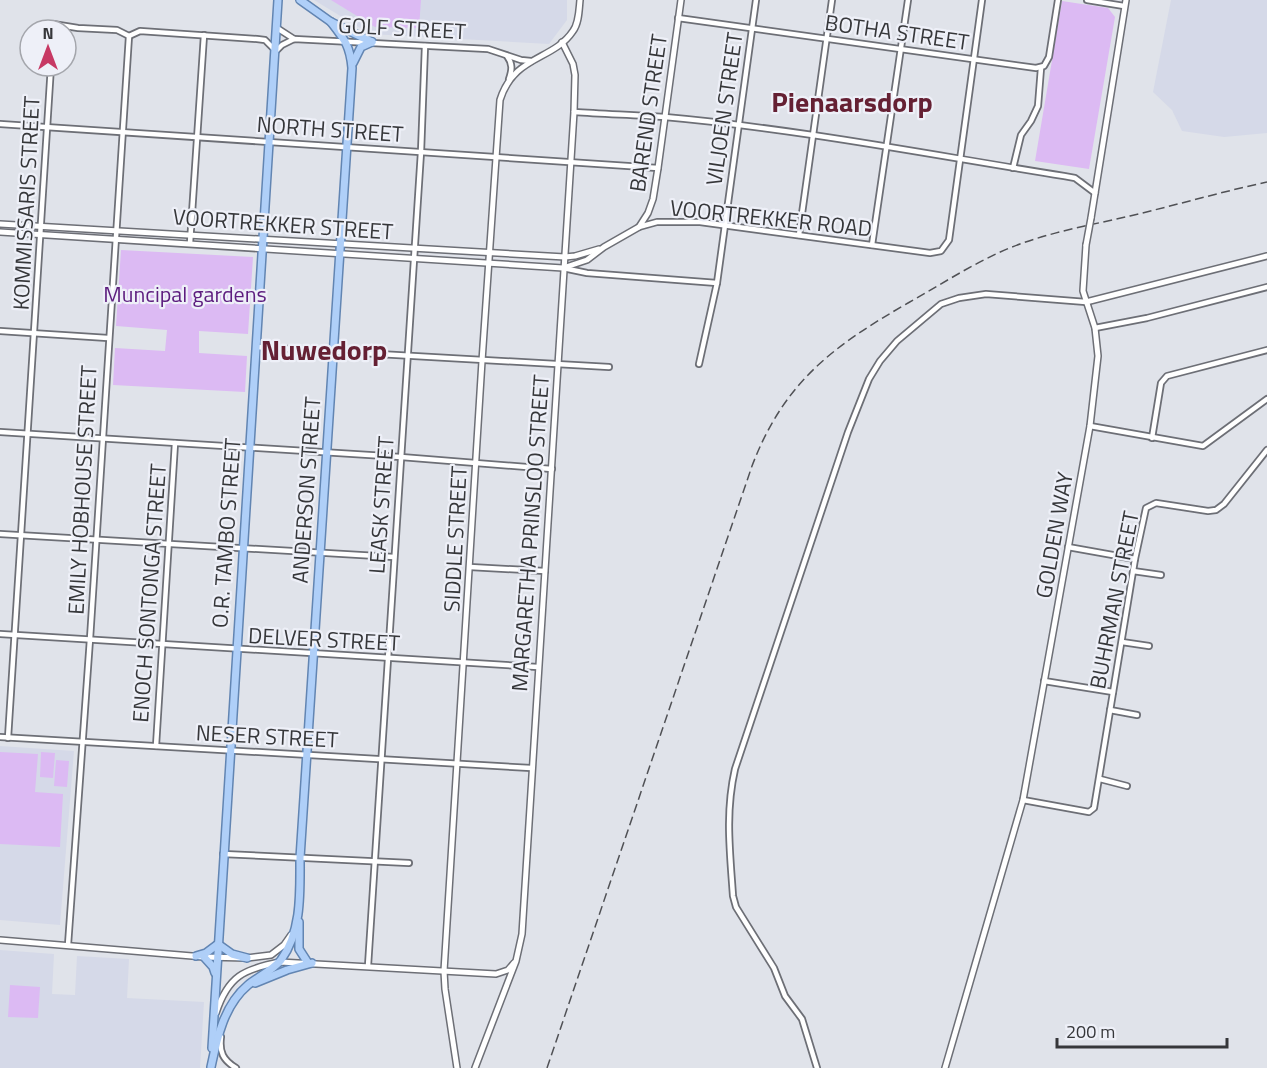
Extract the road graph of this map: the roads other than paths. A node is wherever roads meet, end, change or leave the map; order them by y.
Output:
1 (278, 0) edge
2 (300, 0) edge
3 (580, 0) edge
4 (681, 0) edge
5 (756, 0) edge
6 (832, 0) edge
7 (908, 0) edge
8 (982, 0) edge
9 (1058, 0) edge
10 (1087, 0) edge
11 (1125, 3) edge
12 (678, 18) junction
13 (331, 22) junction
14 (752, 27) junction
15 (78, 28) edge
16 (277, 28) junction
17 (204, 34) junction
18 (129, 36) junction
19 (294, 39) junction
20 (827, 39) junction
21 (346, 41) junction
22 (372, 42) junction
23 (562, 42) junction
24 (425, 46) junction
25 (901, 49) junction
26 (276, 51) junction
27 (507, 56) junction
28 (974, 59) junction
29 (531, 61) junction
30 (351, 68) junction
31 (1041, 68) junction
32 (50, 78) edge
33 (509, 80) junction
34 (574, 112) junction
35 (664, 117) junction
36 (0, 124) edge
37 (738, 126) junction
38 (47, 127) junction
39 (123, 131) junction
40 (197, 136) junction
41 (813, 136) junction
42 (270, 141) junction
43 (346, 146) junction
44 (886, 147) junction
45 (421, 152) junction
46 (495, 157) junction
47 (960, 159) junction
48 (571, 162) junction
49 (658, 168) junction
50 (1013, 168) junction
51 (1095, 193) junction
52 (0, 224) edge
53 (724, 225) junction
54 (41, 226) junction
55 (639, 227) junction
56 (117, 231) junction
57 (0, 232) edge
58 (41, 234) junction
59 (191, 234) junction
60 (799, 235) junction
61 (116, 238) junction
62 (190, 243) junction
63 (263, 243) junction
64 (340, 244) junction
65 (872, 244) junction
66 (604, 248) junction
67 (415, 249) junction
68 (339, 253) junction
69 (489, 253) junction
70 (1267, 256) edge
71 (565, 257) junction
72 (413, 259) junction
73 (489, 262) junction
74 (563, 268) junction
75 (717, 283) junction
76 (1267, 287) edge
77 (1086, 302) junction
78 (1095, 328) junction
79 (0, 331) edge
80 (34, 333) junction
81 (108, 338) junction
82 (256, 347) junction
83 (1267, 350) edge
84 (334, 351) junction
85 (407, 355) junction
86 (482, 361) junction
87 (556, 364) junction
88 (699, 364) dead end
89 (609, 367) dead end
90 (1267, 399) edge
91 (1090, 426) junction
92 (0, 432) edge
93 (28, 433) junction
94 (101, 438) junction
95 (1152, 438) junction
96 (175, 443) junction
97 (250, 447) junction
98 (1267, 450) edge
99 (326, 453) junction
100 (400, 457) junction
101 (476, 464) junction
102 (552, 469) junction
103 (0, 534) edge
104 (20, 535) junction
105 (95, 541) junction
106 (170, 545) junction
107 (1068, 547) junction
108 (243, 549) junction
109 (320, 552) junction
110 (394, 557) junction
111 (1136, 559) junction
112 (470, 567) junction
113 (545, 571) junction
114 (1133, 571) junction
115 (1161, 575) dead end
116 (0, 634) edge
117 (13, 635) junction
118 (90, 639) junction
119 (1122, 642) junction
120 (163, 645) junction
121 (1149, 646) dead end
122 (237, 650) junction
123 (314, 654) junction
124 (388, 659) junction
125 (464, 664) junction
126 (538, 667) junction
127 (1044, 681) junction
128 (1113, 692) junction
129 (1110, 710) junction
130 (1137, 715) dead end
131 (0, 737) edge
132 (8, 738) junction
133 (83, 742) junction
134 (156, 746) junction
135 (230, 751) junction
136 (307, 755) junction
137 (381, 759) junction
138 (457, 764) junction
139 (531, 768) junction
140 (1100, 779) junction
141 (1128, 786) dead end
142 (1023, 800) junction
143 (223, 854) junction
144 (300, 858) junction
145 (374, 862) junction
146 (409, 863) dead end
147 (300, 910) junction
148 (293, 933) junction
149 (0, 940) edge
150 (218, 944) junction
151 (68, 945) junction
152 (200, 956) junction
153 (218, 958) junction
154 (247, 958) junction
155 (516, 961) junction
156 (280, 962) junction
157 (310, 963) junction
158 (368, 966) junction
159 (444, 971) junction
160 (216, 978) junction
161 (246, 987) junction
162 (214, 1020) junction
163 (222, 1025) junction
164 (210, 1068) edge
165 (236, 1068) edge
166 (457, 1068) edge
167 (475, 1068) edge
168 (817, 1068) edge
169 (945, 1068) edge

1 - 16 main road, O.R. TAMBO STREET
2 - 13 main road
3 - 23 street
4 - 12 street, BAREND STREET
5 - 14 street, VILJOEN STREET
6 - 20 street
7 - 25 street
8 - 28 street
9 - 31 street
10 - 11 street
11 - 51 street, GOLDEN WAY
12 - 14 street, BOTHA STREET
12 - 35 street, BAREND STREET
13 - 21 main road, ANDERSON STREET
13 - 22 main road
14 - 20 street, BOTHA STREET
14 - 37 street, VILJOEN STREET
15 - 18 street
16 - 19 street
16 - 26 main road, O.R. TAMBO STREET
17 - 18 street
17 - 26 street
17 - 40 street
18 - 39 street, EMILY HOBHOUSE STREET
19 - 21 street, GOLF STREET
19 - 26 street
20 - 25 street, BOTHA STREET
20 - 41 street
21 - 22 street, GOLF STREET
21 - 30 main road, ANDERSON STREET
22 - 24 street, GOLF STREET
22 - 30 main road
23 - 29 street
23 - 34 street, MARGARETHA PRINSLOO STREET
24 - 27 street, GOLF STREET
24 - 45 street, LEASK STREET
25 - 28 street, BOTHA STREET
25 - 44 street
26 - 42 main road, O.R. TAMBO STREET
27 - 29 street, GOLF STREET
27 - 33 street
28 - 31 street, BOTHA STREET
28 - 47 street
29 - 33 street
30 - 43 main road, ANDERSON STREET
31 - 50 street
32 - 38 street, KOMMISSARIS STREET
33 - 46 street, SIDDLE STREET
34 - 35 street
34 - 48 street, MARGARETHA PRINSLOO STREET
35 - 37 street
35 - 49 street, BAREND STREET
36 - 38 street, NORTH STREET
37 - 41 street
37 - 53 street, VILJOEN STREET
38 - 39 street, NORTH STREET
38 - 54 street, KOMMISSARIS STREET
39 - 40 street, NORTH STREET
39 - 56 street, EMILY HOBHOUSE STREET
40 - 42 street, NORTH STREET
40 - 59 street
41 - 44 street
41 - 60 street
42 - 43 street, NORTH STREET
42 - 63 main road, O.R. TAMBO STREET
43 - 45 street, NORTH STREET
43 - 64 main road, ANDERSON STREET
44 - 47 street
44 - 65 street
45 - 46 street, NORTH STREET
45 - 67 street, LEASK STREET
46 - 48 street, NORTH STREET
46 - 69 street, SIDDLE STREET
47 - 50 street
47 - 65 street, VOORTREKKER ROAD
48 - 49 street, NORTH STREET
48 - 71 street, MARGARETHA PRINSLOO STREET
49 - 55 street, BAREND STREET
50 - 51 street
51 - 77 street, GOLDEN WAY, bridge
52 - 54 street, VOORTREKKER STREET
53 - 55 street, VOORTREKKER ROAD
53 - 60 street, VOORTREKKER ROAD
53 - 75 street, VILJOEN STREET
54 - 56 street, VOORTREKKER STREET
54 - 58 street, KOMMISSARIS STREET
55 - 66 street, VOORTREKKER ROAD
56 - 59 street, VOORTREKKER STREET
56 - 61 street, EMILY HOBHOUSE STREET
57 - 58 street, VOORTREKKER STREET
58 - 61 street, VOORTREKKER STREET
58 - 80 street, KOMMISSARIS STREET
59 - 62 street
59 - 63 street, VOORTREKKER STREET
60 - 65 street, VOORTREKKER ROAD
61 - 62 street, VOORTREKKER STREET
61 - 81 street, EMILY HOBHOUSE STREET
62 - 63 street, VOORTREKKER STREET
63 - 64 street, VOORTREKKER STREET
63 - 68 street, VOORTREKKER STREET
63 - 82 main road, O.R. TAMBO STREET
64 - 67 street, VOORTREKKER STREET
64 - 68 main road, ANDERSON STREET
66 - 71 street, VOORTREKKER ROAD
66 - 74 street, VOORTREKKER ROAD
67 - 69 street, VOORTREKKER STREET
67 - 72 street, LEASK STREET
68 - 72 street, VOORTREKKER STREET
68 - 84 main road, ANDERSON STREET
69 - 71 street, VOORTREKKER STREET
69 - 73 street, SIDDLE STREET
70 - 77 street
71 - 74 street, MARGARETHA PRINSLOO STREET
72 - 73 street, VOORTREKKER STREET
72 - 85 street, LEASK STREET
73 - 74 street, VOORTREKKER STREET
73 - 86 street, SIDDLE STREET
74 - 75 street
74 - 87 street, MARGARETHA PRINSLOO STREET
75 - 88 street, VILJOEN STREET
76 - 78 street
77 - 78 street, GOLDEN WAY
77 - 168 street
78 - 91 street, GOLDEN WAY
79 - 80 street
80 - 81 street
80 - 93 street, KOMMISSARIS STREET
81 - 94 street, EMILY HOBHOUSE STREET
82 - 84 street
82 - 97 main road, O.R. TAMBO STREET
83 - 95 street
84 - 85 street
84 - 99 main road, ANDERSON STREET
85 - 86 street
85 - 100 street, LEASK STREET
86 - 87 street
86 - 101 street, SIDDLE STREET
87 - 89 street
87 - 102 street, MARGARETHA PRINSLOO STREET
90 - 95 street
91 - 95 street
91 - 107 street, GOLDEN WAY
92 - 93 street
93 - 94 street
93 - 104 street, KOMMISSARIS STREET
94 - 96 street
94 - 105 street, EMILY HOBHOUSE STREET
96 - 97 street
96 - 106 street, ENOCH SONTONGA STREET
97 - 99 street
97 - 108 main road, O.R. TAMBO STREET
98 - 111 street, BUHRMAN STREET
99 - 100 street
99 - 109 main road, ANDERSON STREET
100 - 101 street
100 - 110 street, LEASK STREET
101 - 102 street
101 - 112 street, SIDDLE STREET
102 - 113 street, MARGARETHA PRINSLOO STREET
103 - 104 street
104 - 105 street
104 - 117 street, KOMMISSARIS STREET
105 - 106 street
105 - 118 street, EMILY HOBHOUSE STREET
106 - 108 street
106 - 120 street, ENOCH SONTONGA STREET
107 - 111 street
107 - 127 street, GOLDEN WAY
108 - 109 street
108 - 122 main road, O.R. TAMBO STREET
109 - 110 street
109 - 123 main road, ANDERSON STREET
110 - 124 street, LEASK STREET
111 - 114 street, BUHRMAN STREET
112 - 113 street
112 - 125 street, SIDDLE STREET
113 - 126 street, MARGARETHA PRINSLOO STREET
114 - 115 street
114 - 119 street, BUHRMAN STREET
116 - 117 street, DELVER STREET
117 - 118 street, DELVER STREET
117 - 132 street, KOMMISSARIS STREET
118 - 120 street, DELVER STREET
118 - 133 street, EMILY HOBHOUSE STREET
119 - 121 street
119 - 128 street, BUHRMAN STREET
120 - 122 street, DELVER STREET
120 - 134 street, ENOCH SONTONGA STREET
122 - 123 street, DELVER STREET
122 - 135 main road, O.R. TAMBO STREET
123 - 124 street, DELVER STREET
123 - 136 main road, ANDERSON STREET
124 - 125 street, DELVER STREET
124 - 137 street, LEASK STREET
125 - 126 street, DELVER STREET
125 - 138 street, SIDDLE STREET
126 - 139 street, MARGARETHA PRINSLOO STREET
127 - 128 street
127 - 142 street, GOLDEN WAY
128 - 129 street, BUHRMAN STREET
129 - 130 street
129 - 140 street, BUHRMAN STREET
131 - 132 street, NESER STREET
132 - 133 street, NESER STREET
133 - 134 street, NESER STREET
133 - 151 street, EMILY HOBHOUSE STREET
134 - 135 street, NESER STREET
135 - 136 street, NESER STREET
135 - 143 main road, O.R. TAMBO STREET
136 - 137 street, NESER STREET
136 - 144 main road, ANDERSON STREET
137 - 138 street, NESER STREET
137 - 145 street, LEASK STREET
138 - 139 street, NESER STREET
138 - 159 street, SIDDLE STREET
139 - 155 street, MARGARETHA PRINSLOO STREET
140 - 141 street
140 - 142 street, BUHRMAN STREET
142 - 169 street, GOLDEN WAY
143 - 144 street
143 - 150 main road, O.R. TAMBO STREET
144 - 145 street
144 - 147 main road, ANDERSON STREET
145 - 146 street
145 - 158 street, LEASK STREET
147 - 148 main road, ANDERSON STREET
147 - 157 main road
148 - 154 street
148 - 156 main road, ANDERSON STREET
149 - 151 street
150 - 152 main road
150 - 153 main road, O.R. TAMBO STREET
150 - 154 main road
151 - 152 street
152 - 153 street
152 - 160 main road
153 - 154 street
153 - 160 main road, O.R. TAMBO STREET
155 - 159 street
155 - 167 street, MARGARETHA PRINSLOO STREET
156 - 157 street
156 - 161 main road, O.R. TAMBO STREET
156 - 162 street
157 - 158 street
157 - 161 main road
158 - 159 street
159 - 166 street, SIDDLE STREET
160 - 162 main road, O.R. TAMBO STREET
161 - 163 main road, O.R. TAMBO STREET
162 - 164 main road, O.R. TAMBO STREET
163 - 164 main road, O.R. TAMBO STREET
163 - 165 street

